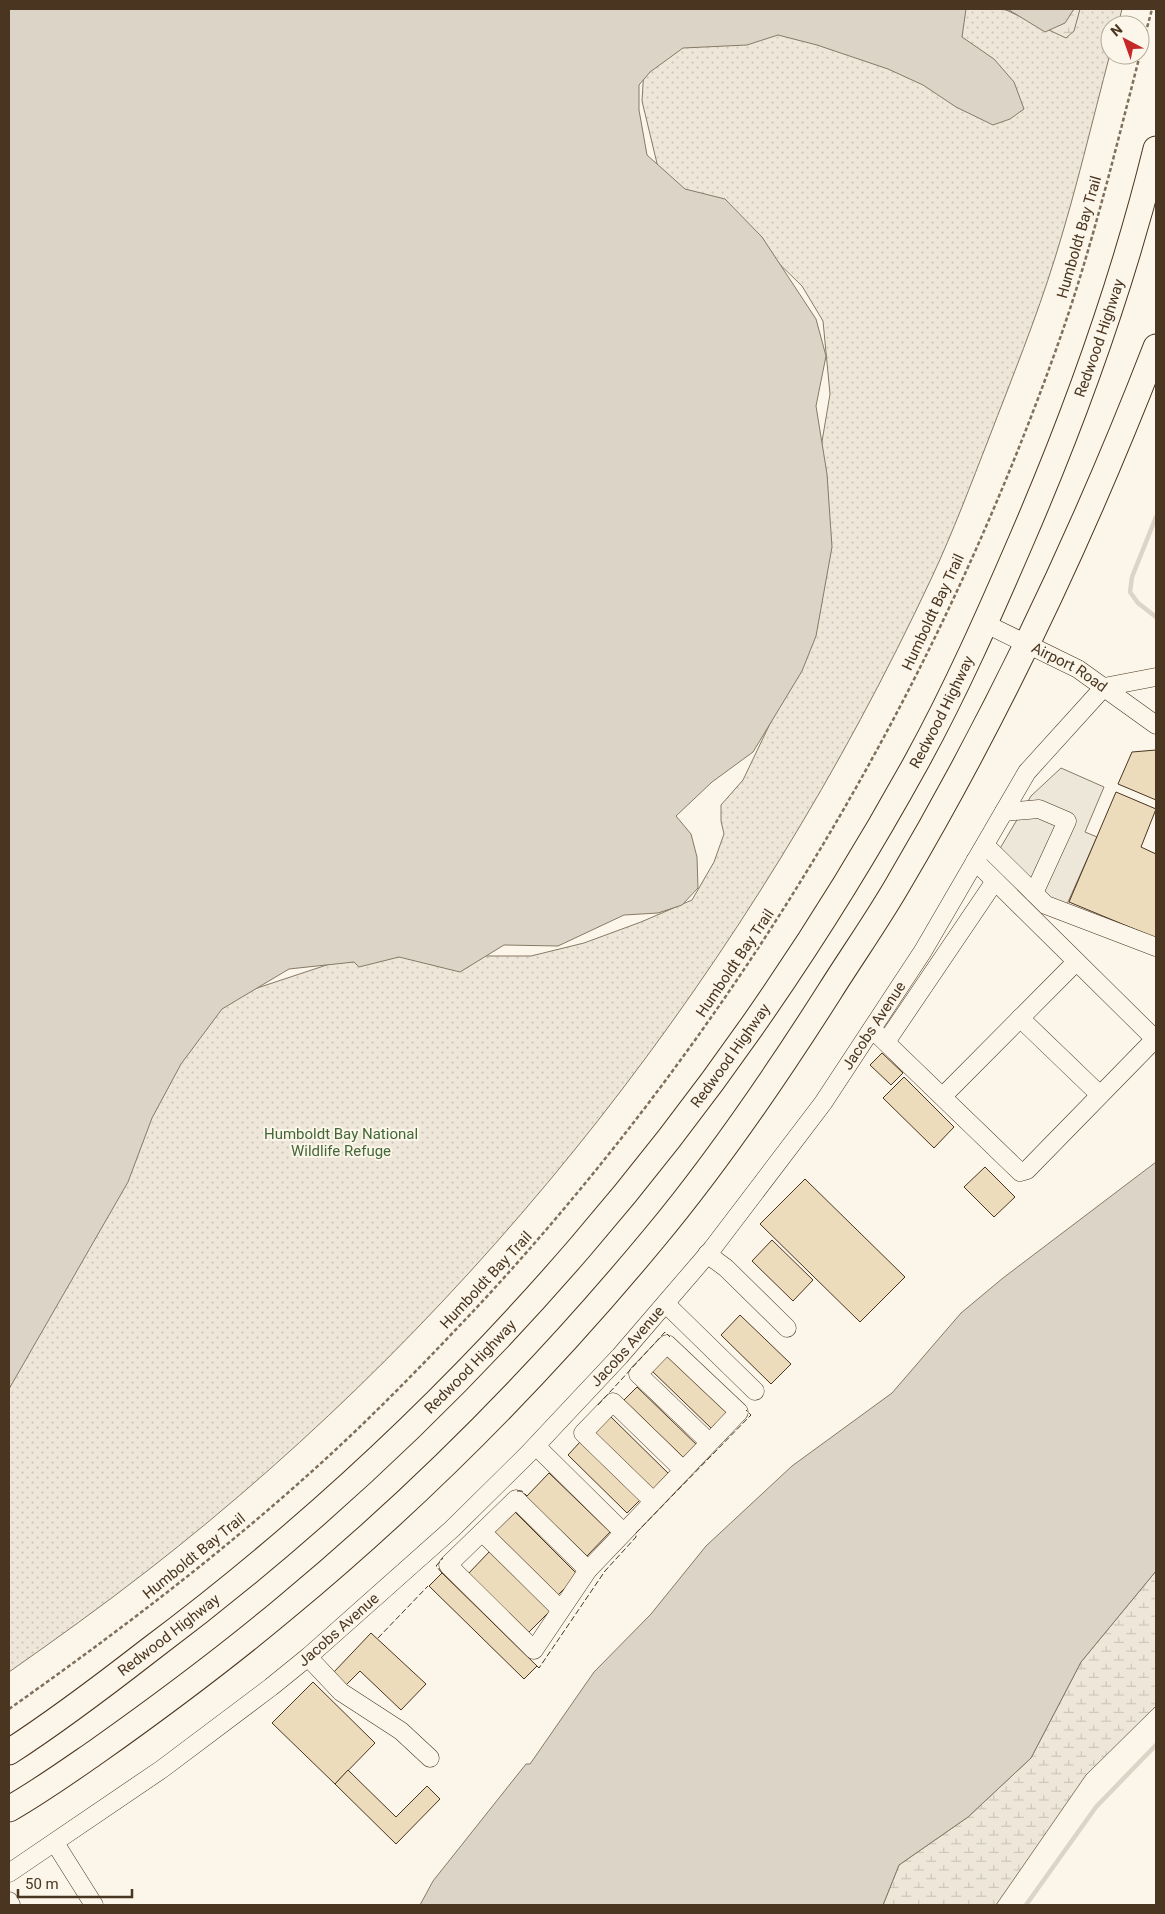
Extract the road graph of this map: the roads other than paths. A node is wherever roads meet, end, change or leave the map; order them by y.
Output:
1 (1156, 149) edge
2 (1156, 347) edge
3 (986, 624) junction
4 (1027, 643) junction
5 (1156, 677) edge
6 (1104, 687) junction
7 (1156, 725) edge
8 (1004, 812) junction
9 (985, 845) junction
10 (975, 861) junction
11 (995, 881) junction
12 (1034, 894) junction
13 (942, 918) junction
14 (962, 929) junction
15 (1156, 947) edge
16 (1076, 962) junction
17 (910, 971) junction
18 (927, 982) junction
19 (1020, 1018) junction
20 (872, 1029) junction
21 (1156, 1039) edge
22 (886, 1042) junction
23 (1100, 1095) junction
24 (943, 1096) junction
25 (707, 1254) junction
26 (666, 1304) junction
27 (787, 1328) dead end
28 (755, 1391) dead end
29 (710, 1442) junction
30 (536, 1446) junction
31 (683, 1470) junction
32 (652, 1501) junction
33 (482, 1532) junction
34 (622, 1532) junction
35 (588, 1570) junction
36 (561, 1610) junction
37 (308, 1657) junction
38 (9, 1752) edge
39 (430, 1758) dead end
40 (9, 1809) edge
41 (55, 1843) junction
42 (9, 1873) edge
43 (94, 1905) edge

1 - 3 highway, Redwood Highway
2 - 4 highway
3 - 4 street, Airport Road
3 - 38 highway, Redwood Highway
4 - 6 street, Airport Road
4 - 40 highway
5 - 6 street, Airport Road
6 - 7 street
6 - 8 street, Jacobs Avenue
8 - 9 street, Jacobs Avenue
8 - 12 street
9 - 10 street, Jacobs Avenue
9 - 12 street
10 - 11 street
10 - 13 street, Jacobs Avenue
11 - 14 street
11 - 16 street
12 - 15 street
13 - 14 street
13 - 17 street, Jacobs Avenue
14 - 18 street
16 - 19 street
16 - 21 street
17 - 18 street
17 - 20 street, Jacobs Avenue
18 - 22 street
19 - 23 street
19 - 24 street
20 - 22 street
20 - 25 street, Jacobs Avenue
21 - 23 street
22 - 24 street
23 - 24 street
25 - 26 street, Jacobs Avenue
25 - 27 street
26 - 28 street
26 - 30 street, Jacobs Avenue
29 - 29 street
29 - 31 street
30 - 34 street
30 - 37 street, Jacobs Avenue
31 - 32 street
31 - 32 street
32 - 34 street
33 - 35 street
33 - 36 street
33 - 36 street
34 - 35 street
35 - 36 street
37 - 39 street
37 - 41 street, Jacobs Avenue
41 - 42 street, Jacobs Avenue
41 - 43 street

